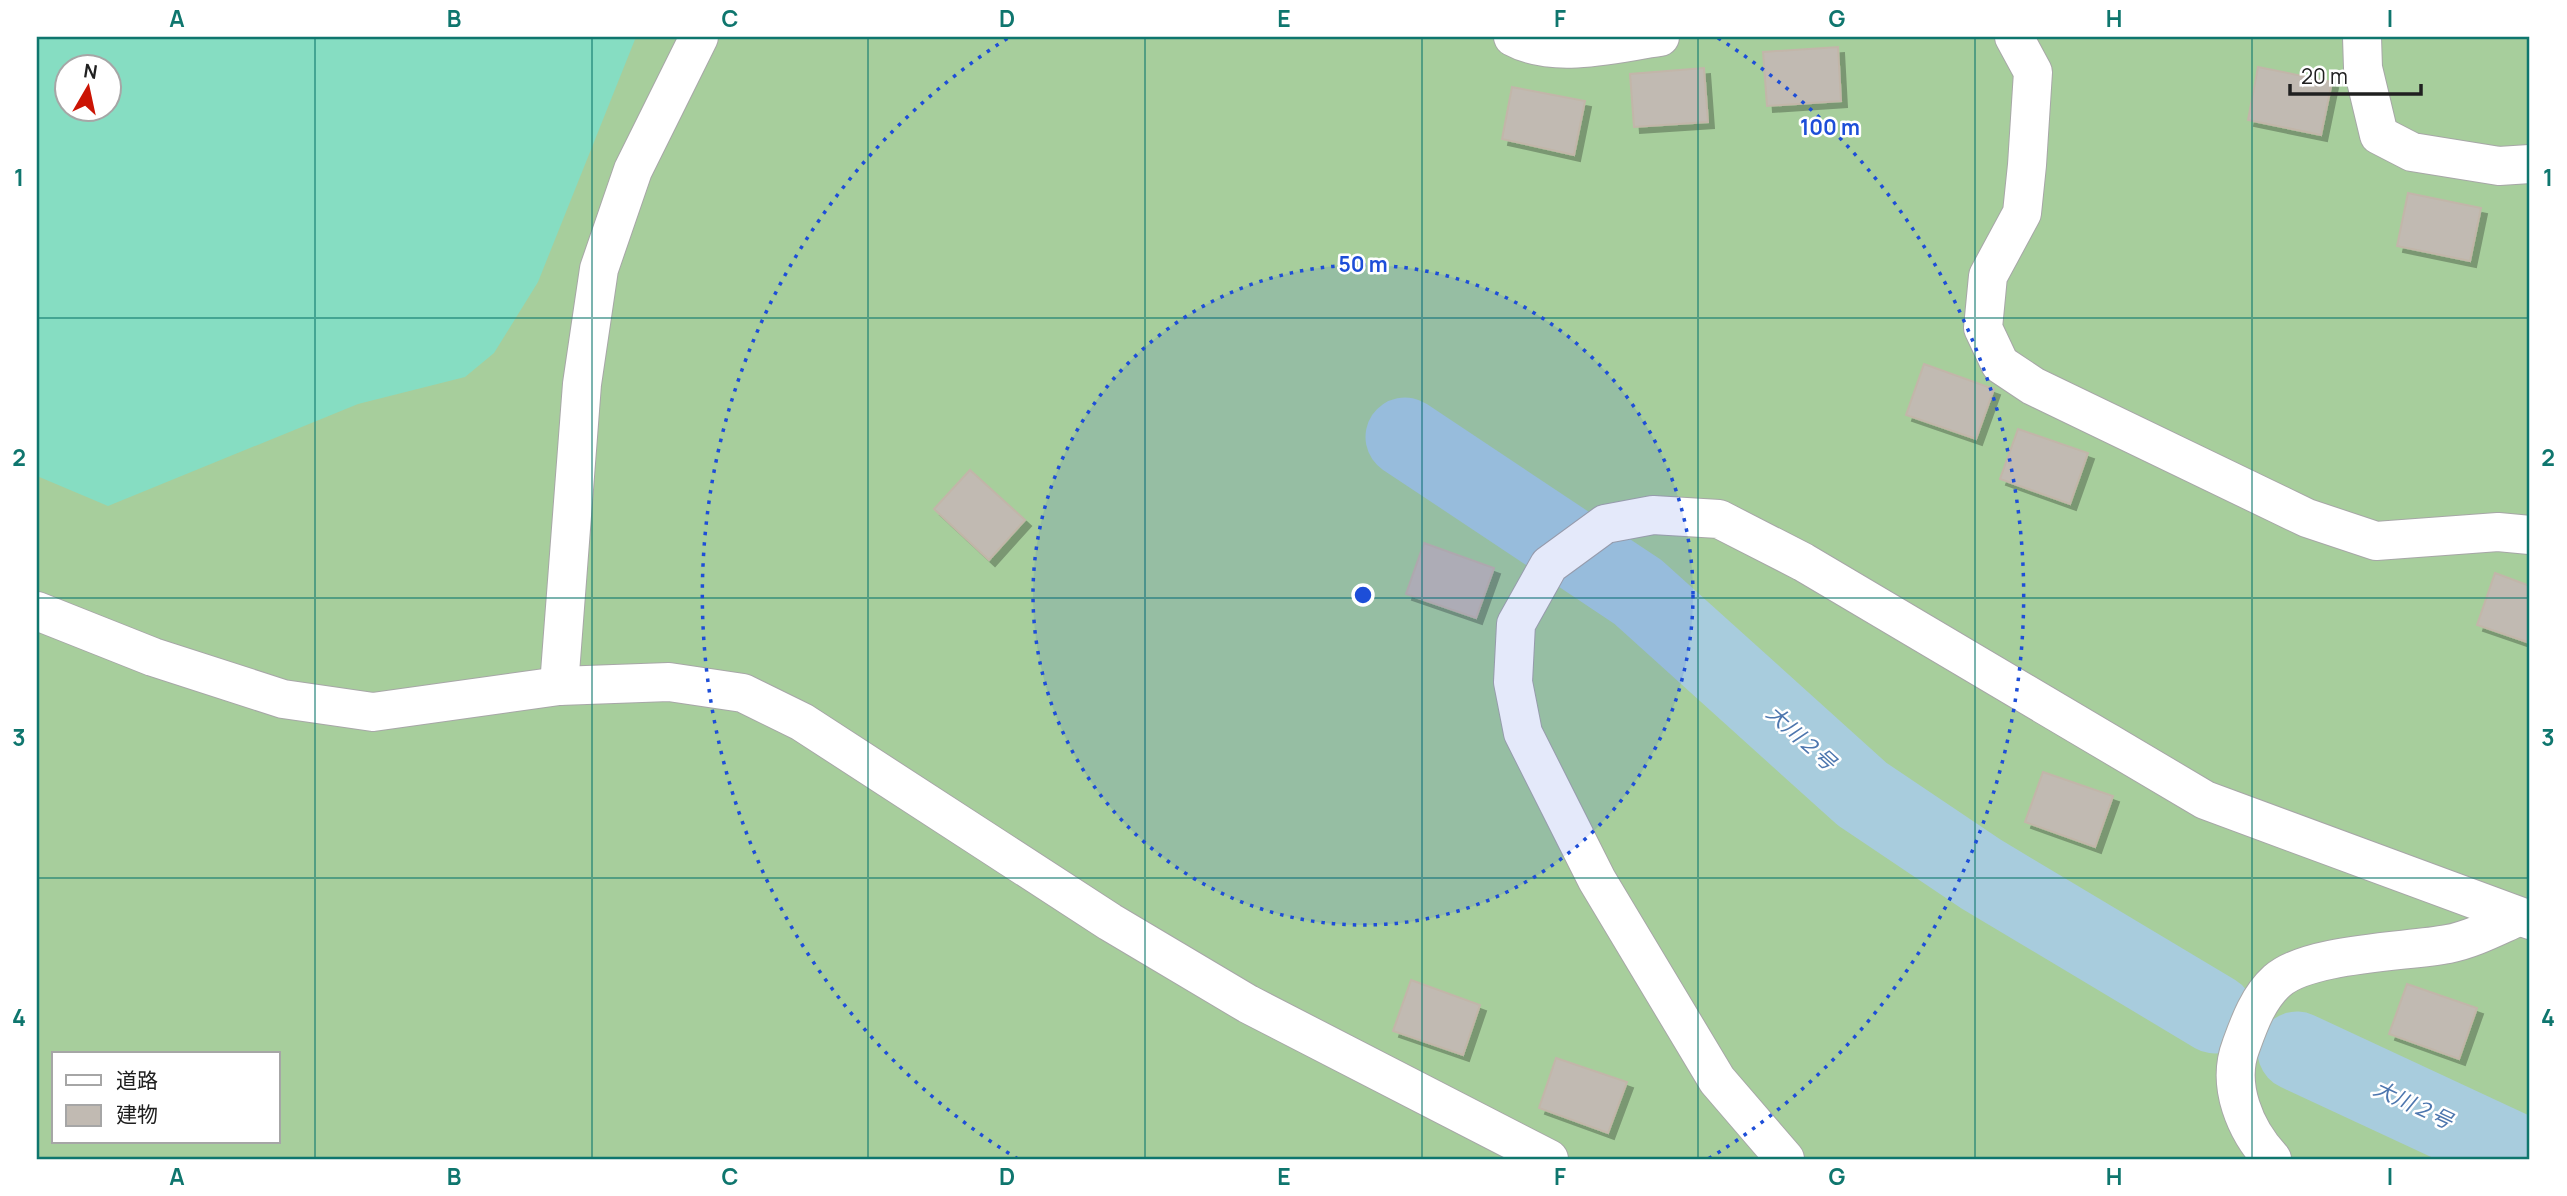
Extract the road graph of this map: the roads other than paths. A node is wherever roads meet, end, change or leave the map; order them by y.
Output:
1 (699, 37) edge
2 (1513, 37) edge
3 (1660, 37) edge
4 (2014, 37) edge
5 (2362, 37) edge
6 (2530, 164) edge
7 (2530, 535) edge
8 (37, 611) edge
9 (559, 686) junction
10 (2524, 918) edge
11 (1549, 1159) edge
12 (1785, 1159) edge
13 (2272, 1159) edge

1 - 9 street
2 - 3 street
4 - 7 street
5 - 6 street
8 - 9 street
9 - 11 street
10 - 12 street
10 - 13 street

